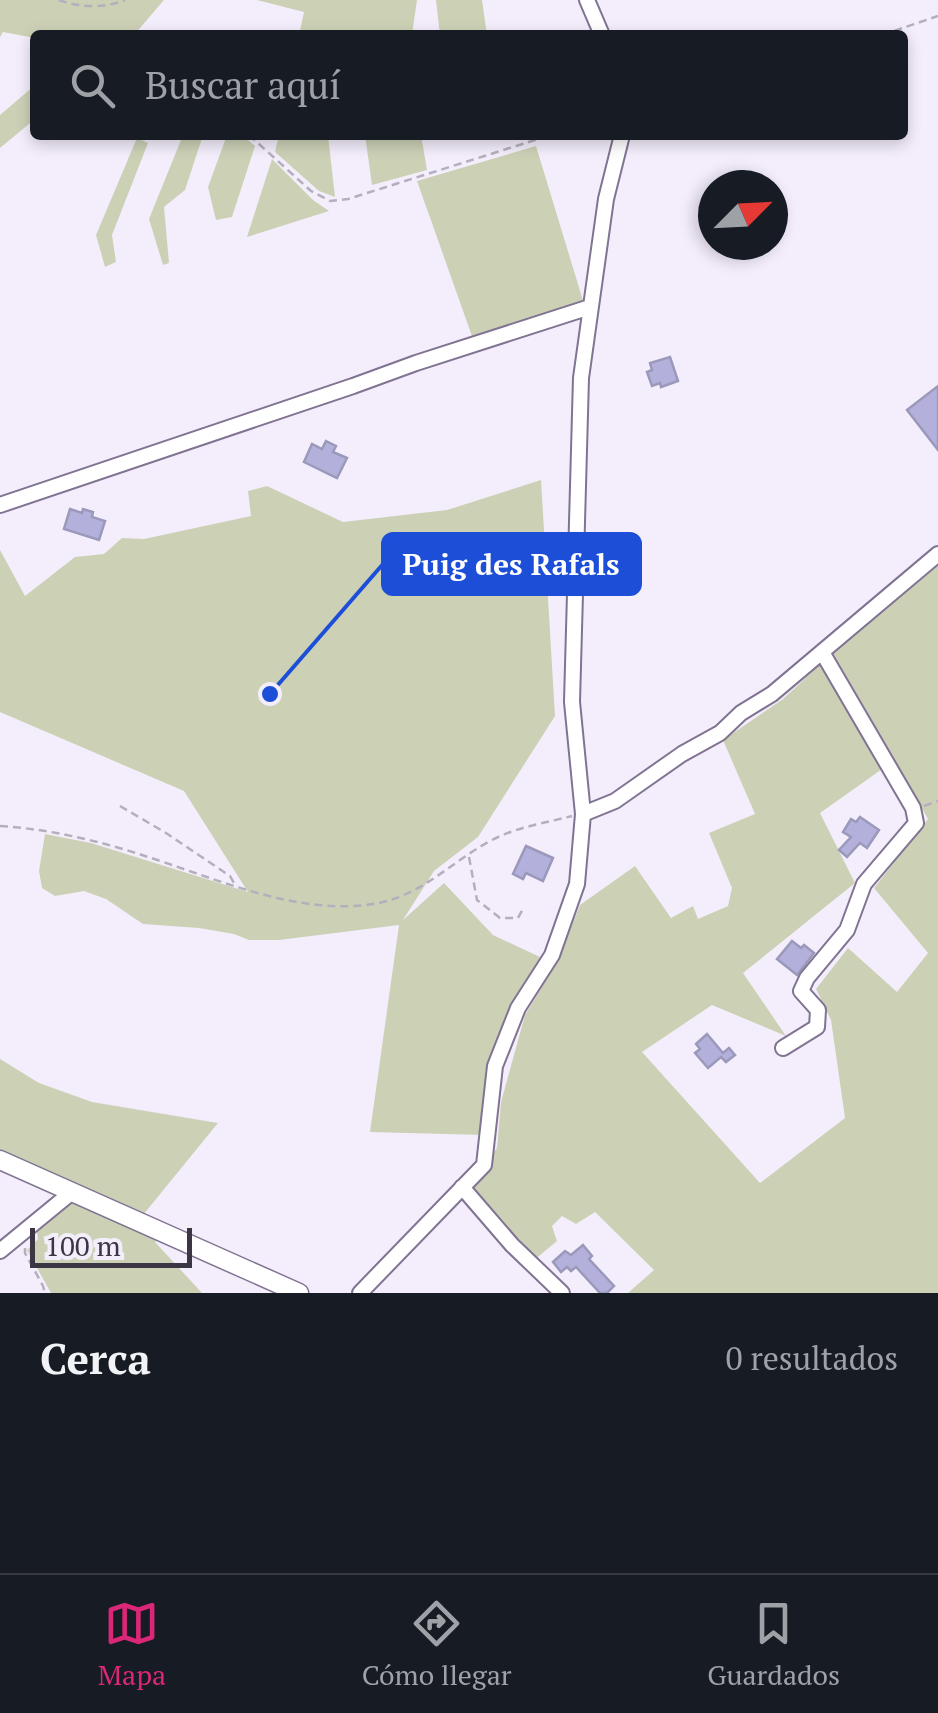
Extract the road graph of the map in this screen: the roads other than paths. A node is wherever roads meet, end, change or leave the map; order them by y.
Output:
1 (587, 0) edge
2 (600, 30) edge
3 (621, 140) edge
4 (590, 307) junction
5 (0, 505) edge
6 (938, 554) edge
7 (822, 652) junction
8 (583, 814) junction
9 (783, 1048) dead end
10 (0, 1160) edge
11 (462, 1188) junction
12 (72, 1192) junction
13 (0, 1252) edge
14 (300, 1293) edge
15 (360, 1293) edge
16 (562, 1293) edge

1 - 2 street
3 - 4 street
4 - 5 street
4 - 8 street
6 - 7 street
7 - 8 street
7 - 9 street
8 - 11 street
10 - 12 main road
11 - 15 street
11 - 16 street
12 - 13 street
12 - 14 main road

